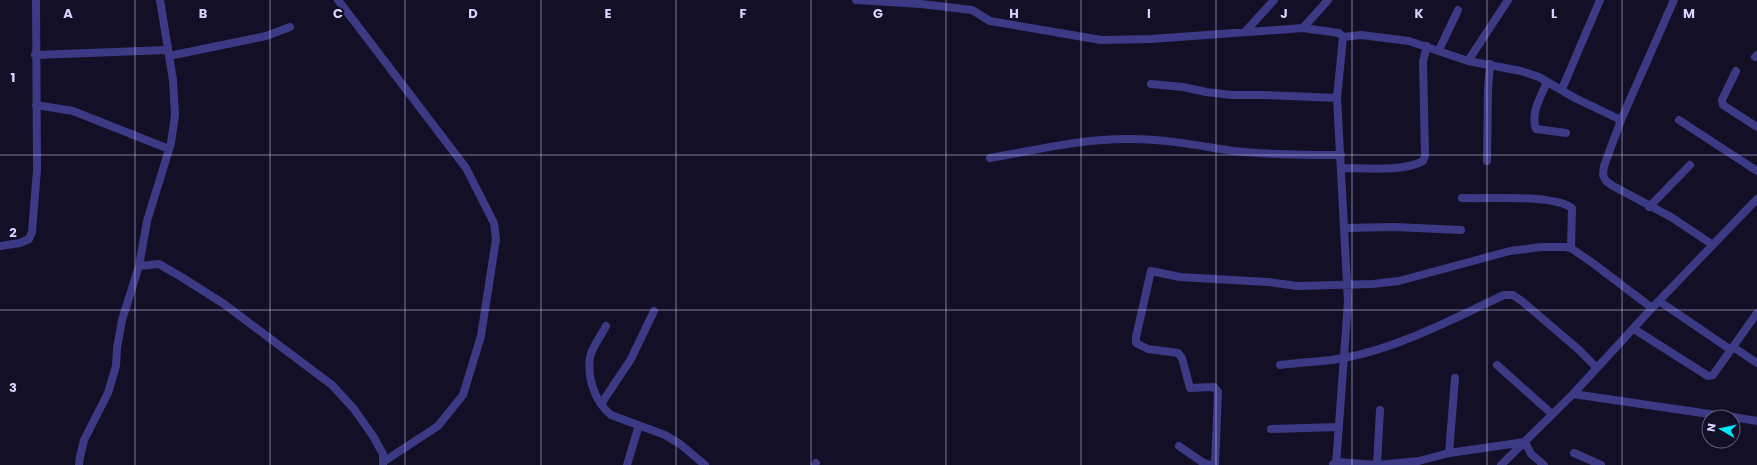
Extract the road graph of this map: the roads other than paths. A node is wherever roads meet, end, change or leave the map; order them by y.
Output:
1 (36, 0) edge
2 (160, 0) edge
3 (338, 0) edge
4 (856, 0) edge
5 (1274, 0) edge
6 (1328, 0) edge
7 (1508, 0) edge
8 (1600, 0) edge
9 (1674, 0) edge
10 (1458, 10) dead end
11 (290, 28) dead end
12 (1303, 28) junction
13 (1244, 32) junction
14 (1343, 37) junction
15 (1427, 46) junction
16 (1439, 50) junction
17 (169, 53) junction
18 (35, 55) junction
19 (1468, 61) junction
20 (1490, 64) junction
21 (1736, 71) dead end
22 (1547, 82) junction
23 (1151, 84) dead end
24 (1562, 89) junction
25 (1336, 98) junction
26 (36, 105) junction
27 (1621, 120) junction
28 (1679, 120) dead end
29 (1757, 127) edge
30 (1566, 133) dead end
31 (169, 149) junction
32 (1341, 155) junction
33 (990, 158) dead end
34 (1487, 161) dead end
35 (1690, 165) dead end
36 (1342, 168) junction
37 (1757, 171) edge
38 (1462, 198) dead end
39 (1757, 199) edge
40 (1650, 207) junction
41 (1344, 228) junction
42 (1461, 230) dead end
43 (1712, 245) junction
44 (0, 246) edge
45 (1571, 248) junction
46 (138, 266) junction
47 (1347, 285) junction
48 (1659, 301) junction
49 (1652, 308) junction
50 (654, 311) dead end
51 (1757, 313) edge
52 (606, 326) dead end
53 (1634, 329) junction
54 (1732, 348) junction
55 (1344, 358) junction
56 (1757, 362) edge
57 (1280, 365) dead end
58 (1497, 365) dead end
59 (1597, 368) junction
60 (1455, 378) dead end
61 (1573, 394) junction
62 (601, 404) junction
63 (1380, 410) dead end
64 (1701, 413) edge
65 (1552, 414) junction
66 (1741, 418) edge
67 (1757, 421) edge
68 (639, 425) junction
69 (1339, 427) junction
70 (1271, 428) dead end
71 (1525, 442) junction
72 (1179, 446) dead end
73 (1449, 453) junction
74 (1574, 453) dead end
75 (383, 464) edge
76 (1335, 464) edge
77 (80, 465) edge
78 (627, 465) edge
79 (705, 465) edge
80 (1210, 465) edge
81 (1215, 465) edge
82 (1377, 465) edge
83 (1501, 465) edge
84 (1544, 465) edge
85 (1601, 465) edge

1 - 18 street
2 - 17 street
3 - 75 street
4 - 13 street
5 - 13 street
6 - 12 street
7 - 19 street
8 - 24 street
9 - 27 street
10 - 16 street
11 - 17 street
12 - 13 street
12 - 14 street
14 - 15 street
14 - 25 street
15 - 16 street
15 - 36 street
16 - 19 street
17 - 18 street
17 - 31 street
18 - 26 street
19 - 20 street
20 - 22 street
20 - 34 street
21 - 29 street
22 - 24 street
22 - 30 street
23 - 25 street
24 - 27 street
25 - 32 street
26 - 31 street
26 - 44 street
27 - 40 street
28 - 37 street
31 - 46 street
32 - 33 street
32 - 36 street
35 - 40 street
36 - 41 street
38 - 45 street
39 - 43 street
40 - 43 street
41 - 42 street
41 - 47 street
43 - 48 street
45 - 47 street
45 - 49 street
46 - 75 street
46 - 77 street
47 - 55 street
47 - 81 street
48 - 49 street
48 - 54 street
49 - 53 street
50 - 62 street
51 - 54 street
52 - 62 street
53 - 54 street
53 - 59 street
54 - 56 street
55 - 57 street
55 - 59 street
55 - 69 street
58 - 65 street
59 - 61 street
60 - 73 street
61 - 64 street
61 - 65 street
62 - 68 street
63 - 82 street
65 - 71 street
66 - 67 street
68 - 78 street
68 - 79 street
69 - 70 street
69 - 76 street
71 - 73 street
71 - 83 street
71 - 84 street
72 - 80 street
73 - 82 street
74 - 85 street
76 - 82 street

